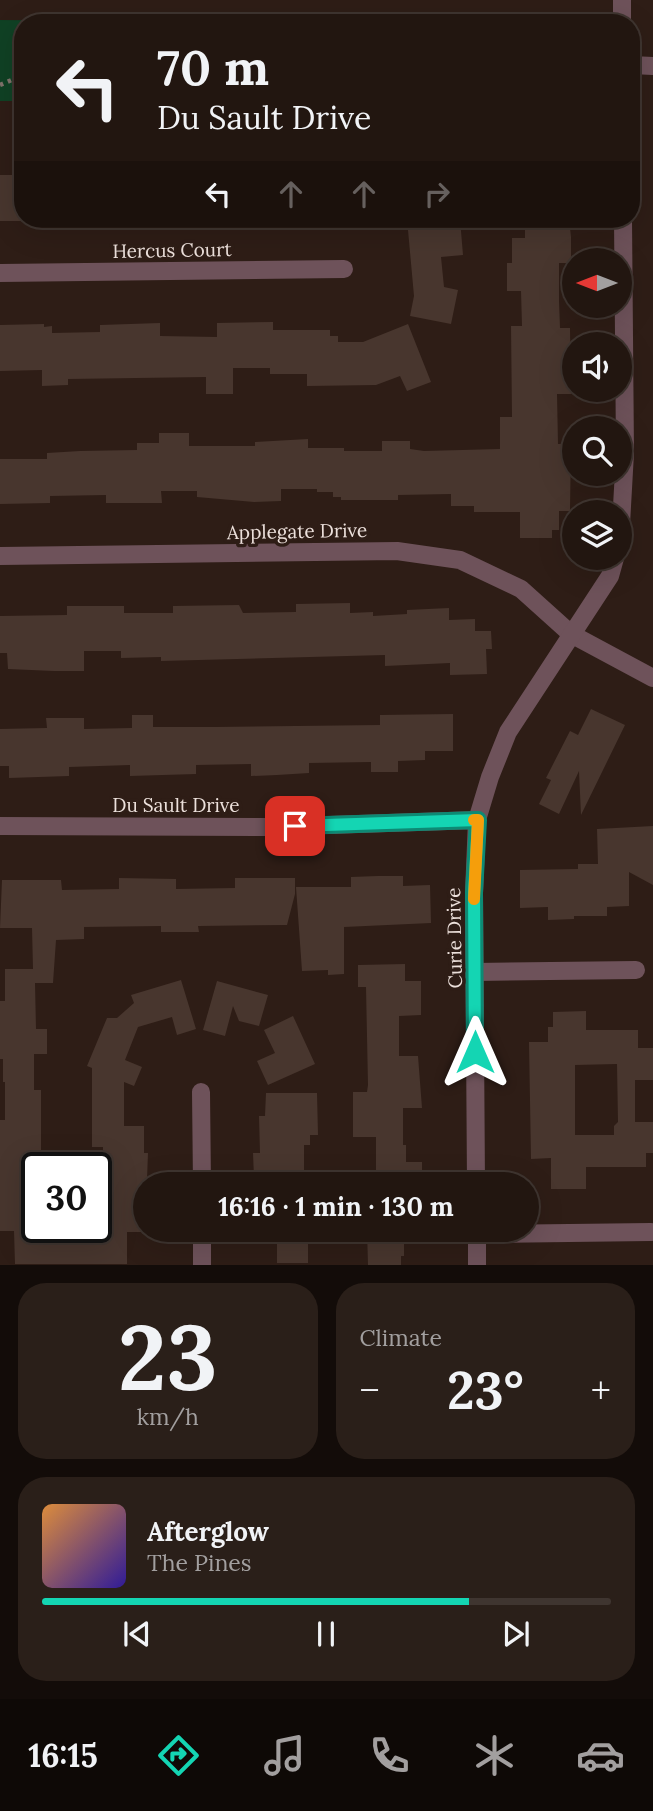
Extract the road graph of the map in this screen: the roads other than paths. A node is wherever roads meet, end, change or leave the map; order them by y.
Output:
1 (623, 228) edge
2 (344, 269) dead end
3 (0, 273) edge
4 (622, 500) edge
5 (0, 556) edge
6 (612, 570) edge
7 (571, 634) junction
8 (653, 678) edge
9 (478, 820) junction
10 (0, 826) edge
11 (636, 970) dead end
12 (475, 972) junction
13 (201, 1092) dead end
14 (202, 1172) edge
15 (476, 1172) edge
16 (539, 1232) edge
17 (651, 1232) dead end
18 (202, 1242) edge
19 (477, 1242) edge
20 (202, 1265) edge
21 (477, 1265) edge

1 - 4 street
2 - 3 street, Hercus Court
5 - 7 street, Applegate Drive
6 - 7 street, Curie Drive
7 - 8 street, Applegate Drive
7 - 9 street, Curie Drive
9 - 10 street, Du Sault Drive
9 - 12 street, Curie Drive
11 - 12 street
12 - 15 street, Curie Drive
13 - 14 street
16 - 17 street
18 - 20 street
19 - 21 street

